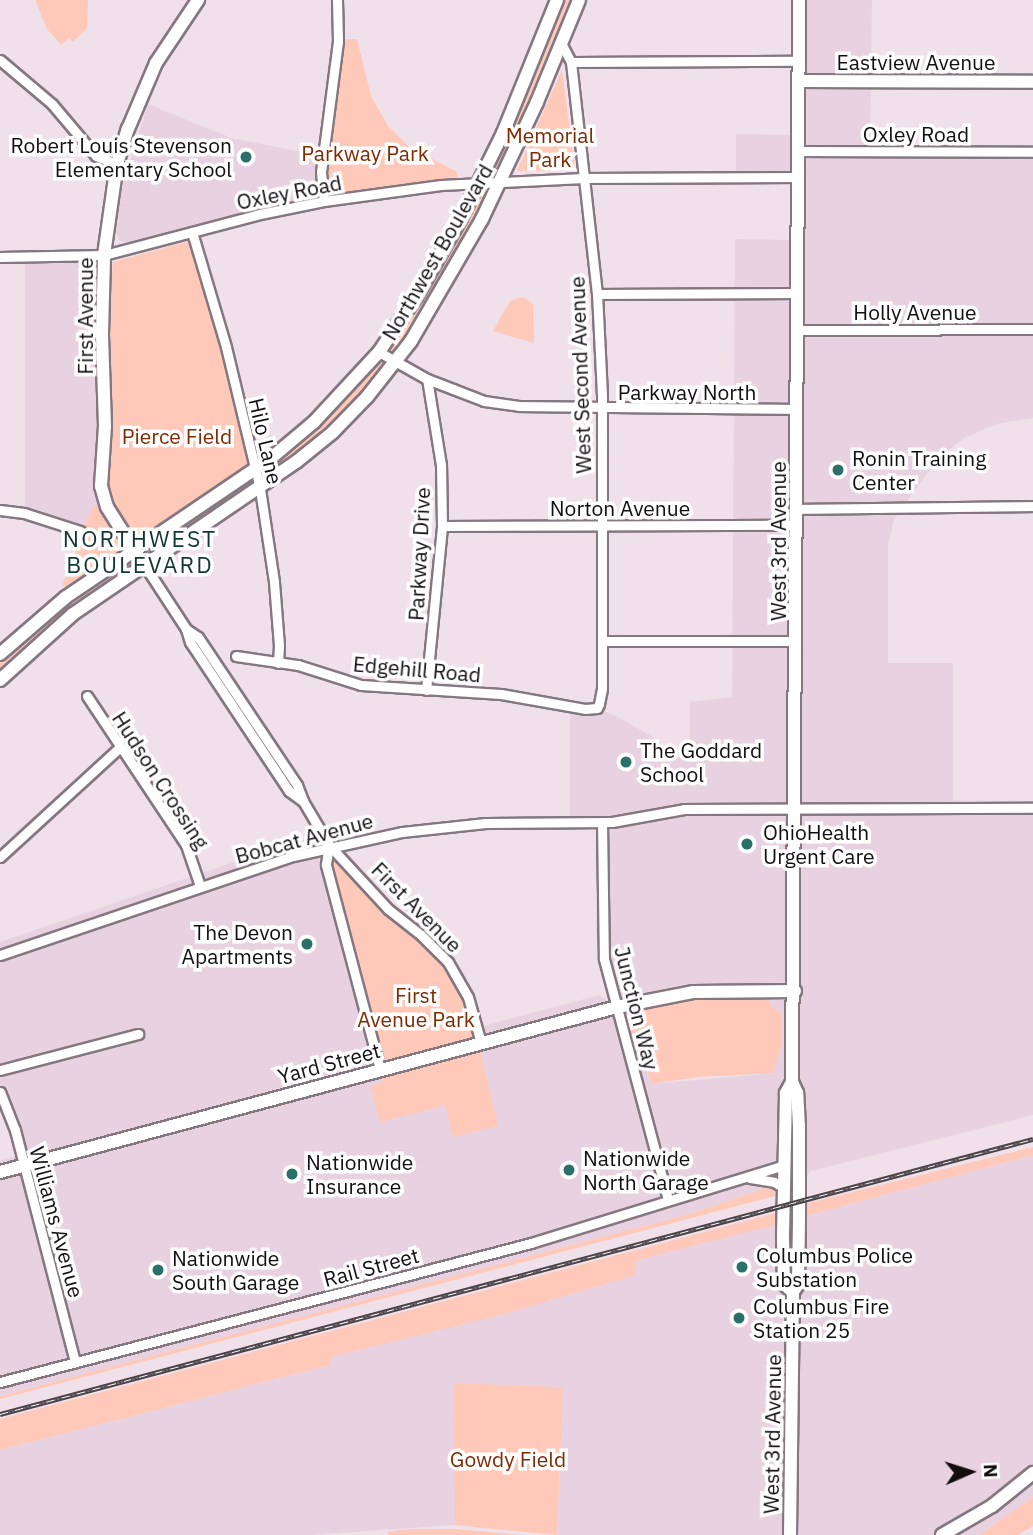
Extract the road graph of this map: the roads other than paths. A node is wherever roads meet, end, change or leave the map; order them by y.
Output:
1 (198, 0) edge
2 (337, 0) edge
3 (557, 0) edge
4 (579, 0) edge
5 (799, 0) edge
6 (561, 43) junction
7 (0, 60) edge
8 (799, 61) junction
9 (571, 62) junction
10 (799, 81) junction
11 (1033, 82) edge
12 (798, 151) junction
13 (1033, 152) edge
14 (117, 164) junction
15 (798, 177) junction
16 (584, 178) junction
17 (501, 182) junction
18 (478, 183) junction
19 (324, 201) junction
20 (191, 232) junction
21 (104, 256) junction
22 (0, 257) edge
23 (597, 293) junction
24 (798, 293) junction
25 (1033, 329) edge
26 (798, 330) junction
27 (379, 352) junction
28 (395, 362) junction
29 (427, 379) junction
30 (602, 409) junction
31 (797, 409) junction
32 (255, 468) junction
33 (260, 489) junction
34 (1033, 506) edge
35 (797, 509) junction
36 (0, 510) edge
37 (602, 525) junction
38 (797, 525) junction
39 (442, 526) junction
40 (80, 530) dead end
41 (135, 551) junction
42 (145, 566) junction
43 (602, 641) junction
44 (796, 641) junction
45 (0, 654) edge
46 (236, 656) dead end
47 (278, 663) junction
48 (0, 680) edge
49 (426, 690) junction
50 (87, 696) dead end
51 (597, 708) joint
52 (120, 747) junction
53 (1033, 808) edge
54 (796, 810) junction
55 (602, 822) junction
56 (329, 845) junction
57 (0, 857) edge
58 (200, 886) junction
59 (0, 955) edge
60 (795, 991) junction
61 (617, 1007) junction
62 (138, 1034) dead end
63 (481, 1043) junction
64 (0, 1070) edge
65 (380, 1070) junction
66 (792, 1082) junction
67 (0, 1092) edge
68 (23, 1165) junction
69 (784, 1165) junction
70 (0, 1172) edge
71 (748, 1178) junction
72 (784, 1188) junction
73 (668, 1200) junction
74 (799, 1250) junction
75 (793, 1292) junction
76 (75, 1362) junction
77 (0, 1382) edge
78 (1033, 1473) edge
79 (790, 1535) edge
80 (942, 1535) edge

1 - 14 street, First Avenue
2 - 19 street
3 - 18 street, Northwest Boulevard
4 - 6 street, Northwest Boulevard
5 - 8 street, West 3rd Avenue
6 - 9 street, West Second Avenue
6 - 17 street, Northwest Boulevard
7 - 14 street
8 - 9 street
8 - 10 street, West 3rd Avenue
9 - 16 street, West Second Avenue
10 - 11 street, Eastview Avenue
10 - 12 street, West 3rd Avenue
12 - 13 street, Oxley Road
12 - 15 street, West 3rd Avenue
14 - 21 street, First Avenue
15 - 16 street, Oxley Road
15 - 24 street, West 3rd Avenue
16 - 17 street, Oxley Road
16 - 23 street, West Second Avenue
17 - 18 street, Oxley Road
17 - 28 street, Northwest Boulevard
18 - 19 street, Oxley Road
18 - 27 street, Northwest Boulevard
19 - 20 street, Oxley Road
20 - 21 street, Oxley Road
20 - 32 street, Hilo Lane
21 - 22 street, Oxley Road
21 - 41 street, First Avenue
23 - 24 street
23 - 30 street, West Second Avenue
24 - 26 street, West 3rd Avenue
25 - 26 street, Holly Avenue
26 - 31 street, West 3rd Avenue
27 - 28 street, Parkway North
27 - 32 street, Northwest Boulevard
28 - 29 street, Parkway North
28 - 33 street, Northwest Boulevard
29 - 30 street, Parkway North
29 - 39 street, Parkway Drive
30 - 31 street, Parkway North
30 - 37 street, West Second Avenue
31 - 35 street, West 3rd Avenue
32 - 33 street, Hilo Lane
32 - 41 street, Northwest Boulevard
33 - 42 street, Northwest Boulevard
33 - 47 street, Hilo Lane
34 - 35 street
35 - 38 street, West 3rd Avenue
36 - 40 street
37 - 38 street, Norton Avenue
37 - 39 street, Norton Avenue
37 - 43 street, West Second Avenue
38 - 44 street, West 3rd Avenue
39 - 49 street, Parkway Drive
41 - 42 street, First Avenue
41 - 45 street, Northwest Boulevard
42 - 48 street, Northwest Boulevard
42 - 56 street, First Avenue
43 - 44 street
43 - 51 street, West Second Avenue
44 - 54 street, West 3rd Avenue
46 - 47 street, Edgehill Road
47 - 49 street, Edgehill Road
49 - 51 street, Edgehill Road
50 - 52 street, Hudson Crossing
52 - 57 street
52 - 58 street, Hudson Crossing
53 - 54 street
54 - 55 street, Bobcat Avenue
54 - 60 street, West 3rd Avenue
55 - 56 street, Bobcat Avenue
55 - 61 street, Junction Way
56 - 58 street, Bobcat Avenue
56 - 63 street, First Avenue
56 - 65 street, First Avenue
58 - 59 street, Bobcat Avenue
60 - 61 street, Yard Street
60 - 66 street, West 3rd Avenue
61 - 63 street, Yard Street
61 - 73 street, Junction Way
62 - 64 street
63 - 65 street, Yard Street
65 - 68 street, Yard Street
66 - 69 street, West 3rd Avenue
66 - 74 street, West 3rd Avenue
67 - 68 street, Williams Avenue
68 - 70 street, Yard Street
68 - 76 street, Williams Avenue
69 - 71 street, Rail Street
69 - 72 street, West 3rd Avenue
69 - 74 street
71 - 72 street, Rail Street
71 - 73 street, Rail Street
72 - 75 street, West 3rd Avenue
73 - 76 street, Rail Street
74 - 75 street, West 3rd Avenue
75 - 79 street, West 3rd Avenue
76 - 77 street, Rail Street
78 - 80 street

